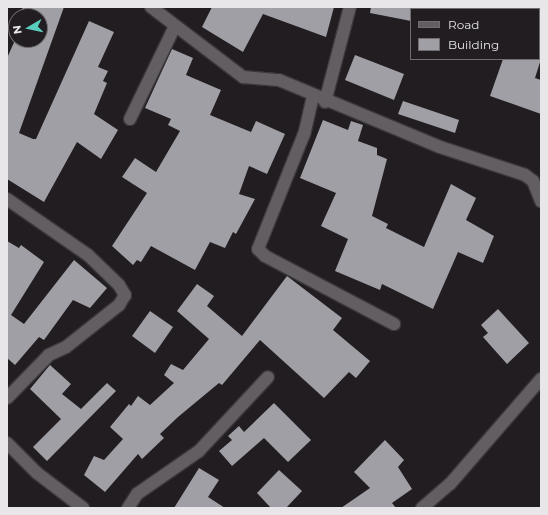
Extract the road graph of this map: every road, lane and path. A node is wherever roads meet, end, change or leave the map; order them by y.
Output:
1 (151, 7) edge
2 (350, 7) edge
3 (175, 26) junction
4 (313, 96) junction
5 (325, 102) junction
6 (130, 119) dead end
7 (7, 199) edge
8 (541, 202) edge
9 (394, 324) dead end
10 (268, 377) dead end
11 (541, 379) edge
12 (7, 398) edge
13 (7, 443) edge
14 (83, 508) edge
15 (128, 508) edge
16 (422, 508) edge

1 - 3 street
2 - 5 street
3 - 4 street
3 - 6 street
4 - 5 street
4 - 9 street
5 - 8 street
7 - 12 street
10 - 15 street
11 - 16 street
13 - 14 street

